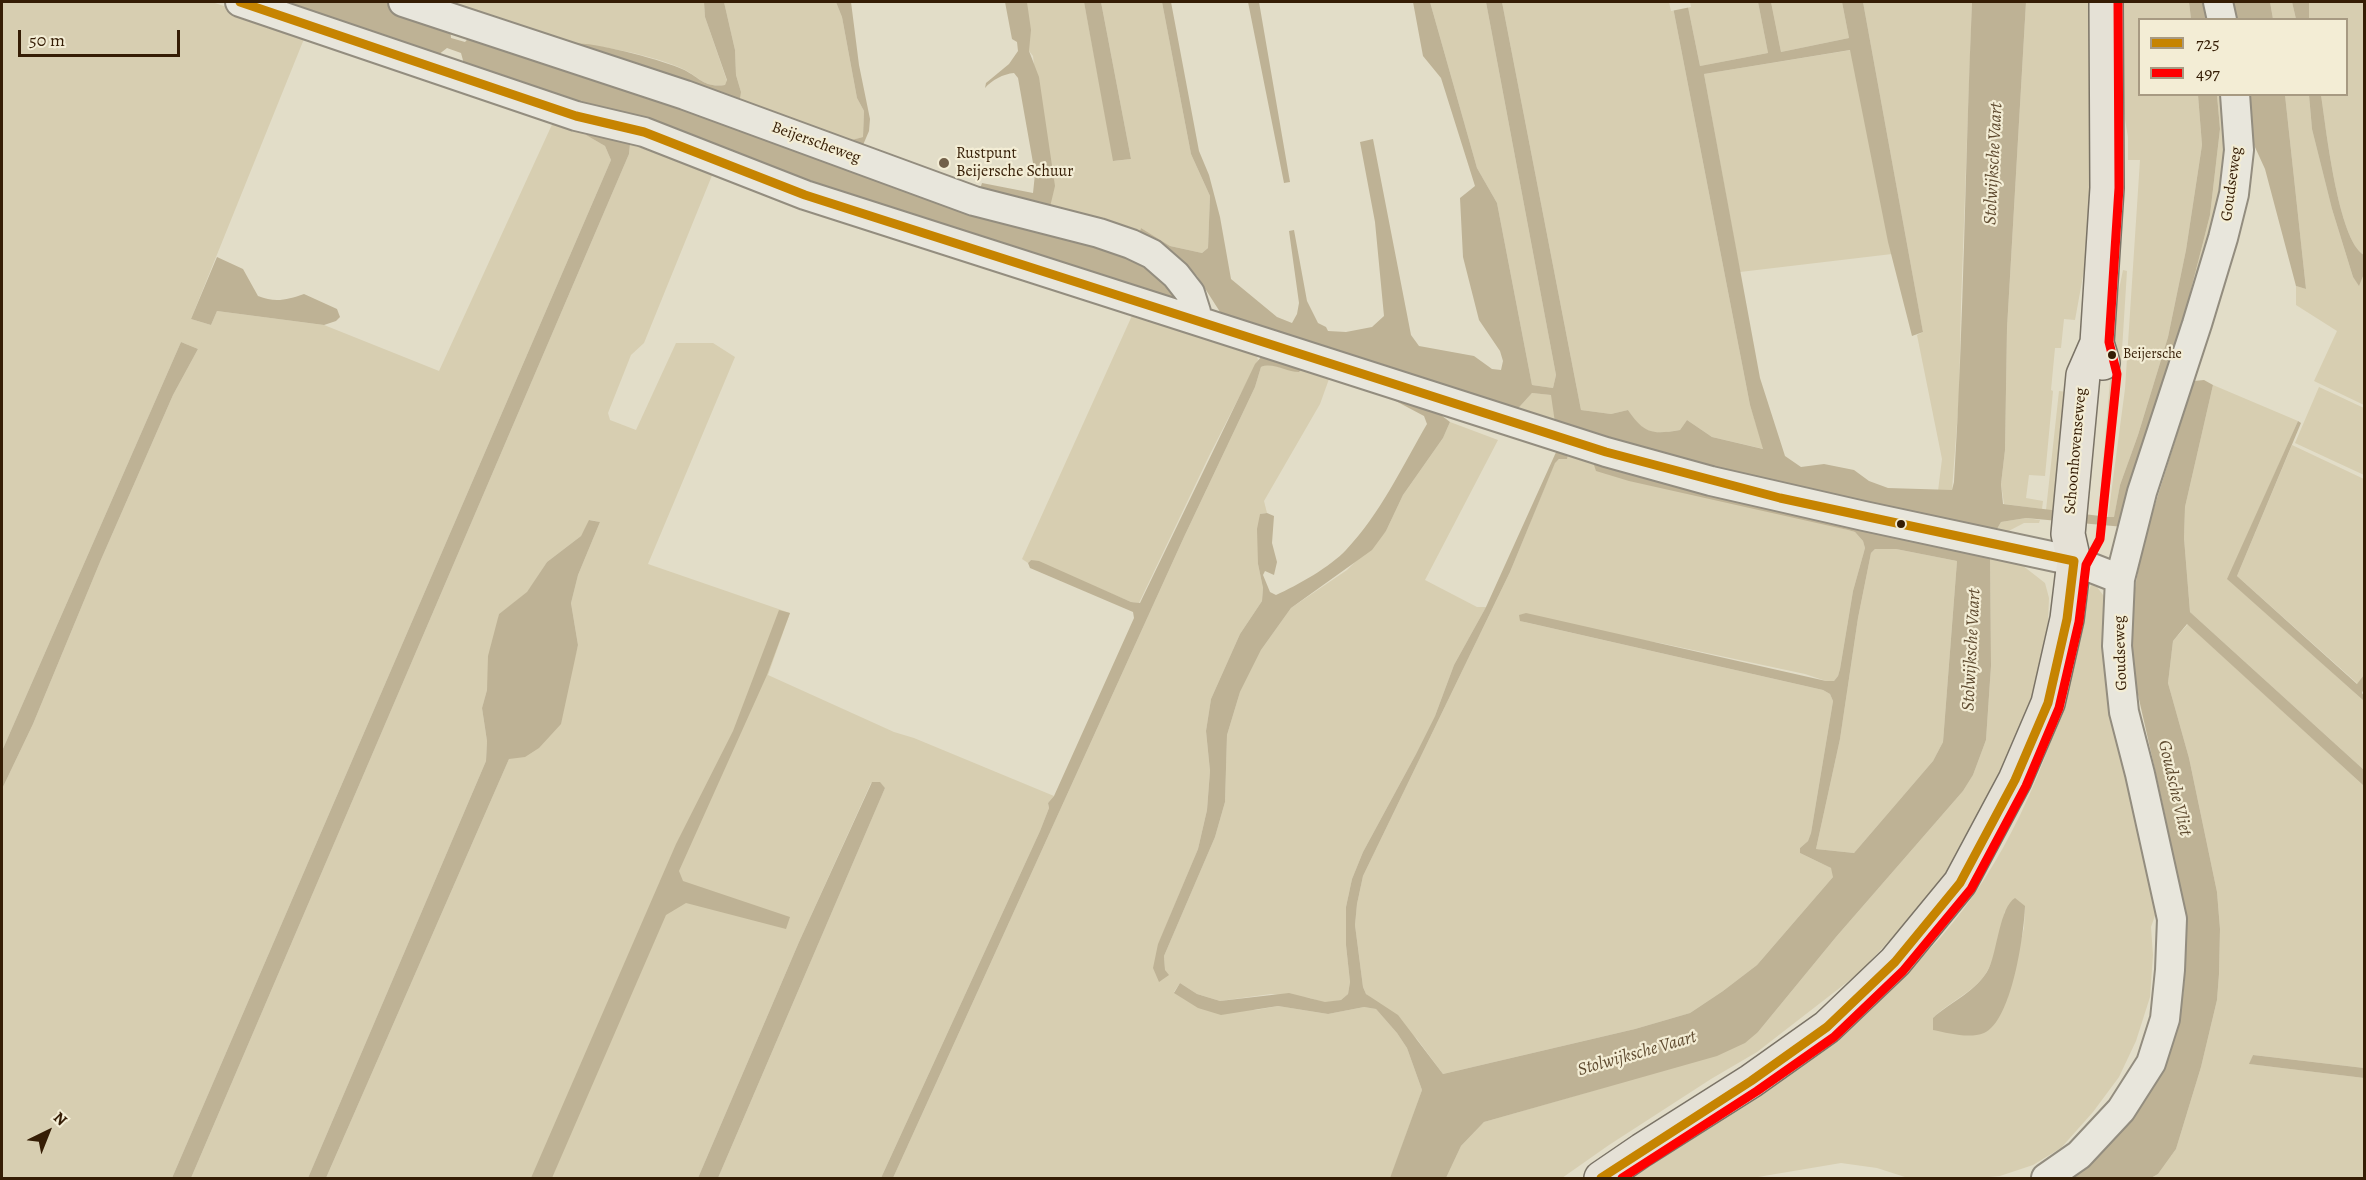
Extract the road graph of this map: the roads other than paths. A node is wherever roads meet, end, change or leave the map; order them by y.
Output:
1 (240, 2) edge
2 (403, 2) edge
3 (2106, 2) edge
4 (2218, 2) edge
5 (2222, 18) edge
6 (2235, 96) edge
7 (1195, 320) junction
8 (2074, 561) junction
9 (2120, 579) junction
10 (1601, 1179) edge
11 (2046, 1179) edge

1 - 7 street
2 - 7 street, Beijerscheweg
3 - 8 main road, Schoonhovenseweg
4 - 5 street
6 - 9 street, Goudseweg
7 - 8 street
8 - 9 street
8 - 10 main road, Schoonhovenseweg
9 - 11 street, Goudseweg

